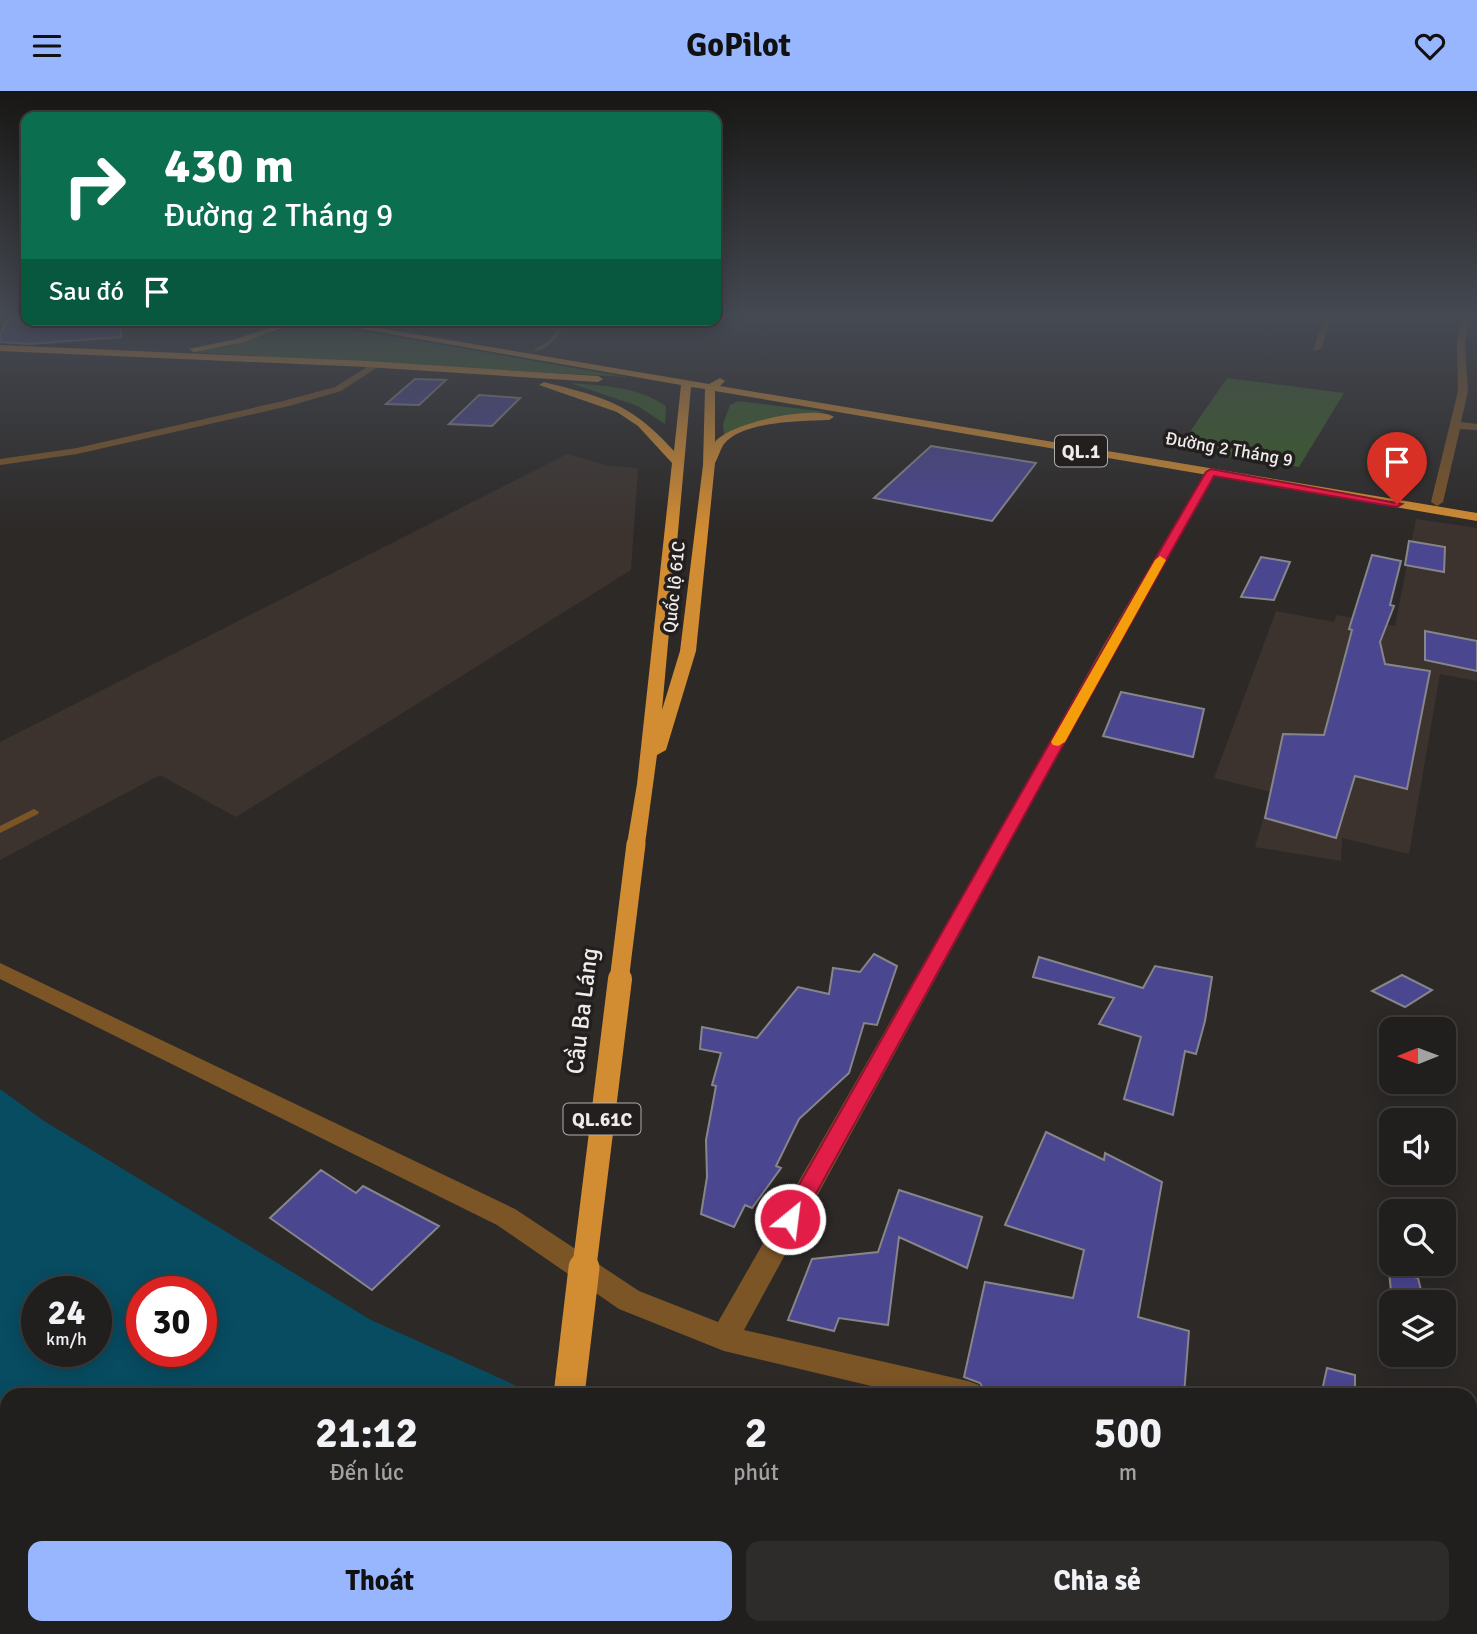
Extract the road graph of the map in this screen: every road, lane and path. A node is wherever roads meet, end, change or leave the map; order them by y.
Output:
1 (340, 388) edge
2 (554, 388) edge
3 (691, 388) edge
4 (715, 388) edge
5 (735, 388) edge
6 (740, 388) edge
7 (1463, 391) joint
8 (1477, 393) edge
9 (901, 421) junction
10 (1454, 425) junction
11 (1477, 427) edge
12 (0, 462) edge
13 (680, 465) junction
14 (709, 465) junction
15 (1211, 472) junction
16 (1437, 502) junction
17 (1477, 508) edge
18 (1477, 517) edge
19 (646, 784) junction
20 (34, 812) dead end
21 (0, 830) edge
22 (636, 844) joint
23 (0, 970) edge
24 (724, 1338) junction
25 (570, 1388) edge
26 (938, 1388) edge

1 - 12 street
2 - 13 highway
3 - 13 highway, Quốc lộ 61C / QL.61C
4 - 14 highway, Quốc lộ 61C / QL.61C
5 - 9 highway, Đường 2 Tháng 9 / QL.1
6 - 16 highway, Đường 2 Tháng 9 / QL.1
7 - 8 street
7 - 10 street
9 - 14 highway
9 - 15 highway, Đường 2 Tháng 9 / QL.1
10 - 11 street
10 - 16 street
13 - 19 highway, Quốc lộ 61C / QL.61C
14 - 19 highway, Quốc lộ 61C / QL.61C
15 - 18 highway, Đường 2 Tháng 9 / QL.1
15 - 24 street
16 - 17 highway, Đường 2 Tháng 9 / QL.1
19 - 22 highway, Quốc lộ 61C / QL.61C
20 - 21 lane
22 - 25 highway, Cầu Ba Láng / QL.61C, bridge
23 - 24 street
24 - 26 street

